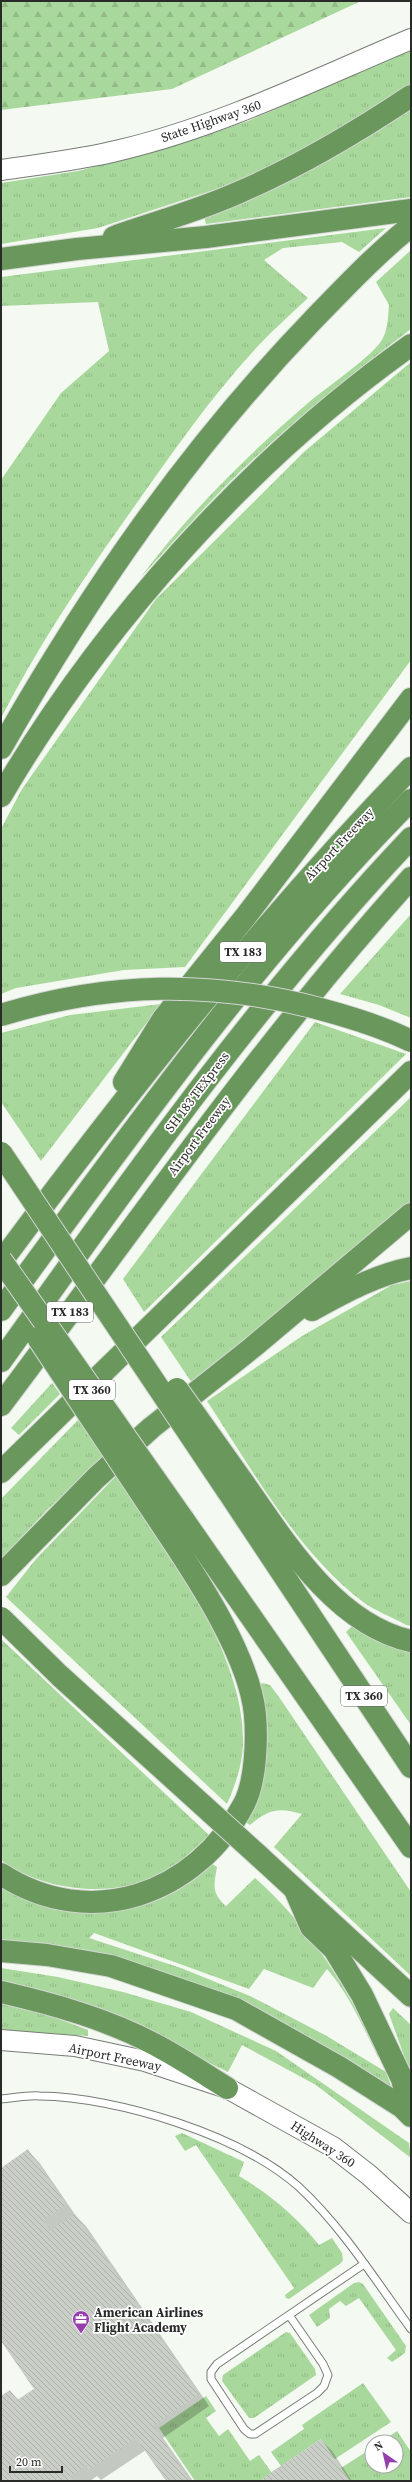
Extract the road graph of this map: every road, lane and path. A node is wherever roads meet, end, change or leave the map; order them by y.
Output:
1 (411, 38) edge
2 (411, 96) edge
3 (1, 170) edge
4 (411, 210) edge
5 (411, 226) edge
6 (78, 249) junction
7 (1, 259) edge
8 (411, 345) edge
9 (411, 699) edge
10 (1, 748) edge
11 (411, 768) edge
12 (1, 796) edge
13 (411, 800) edge
14 (411, 838) edge
15 (411, 878) edge
16 (1, 1015) edge
17 (411, 1041) edge
18 (411, 1072) edge
19 (87, 1147) junction
20 (1, 1153) edge
21 (411, 1214) edge
22 (1, 1261) edge
23 (411, 1268) edge
24 (1, 1282) edge
25 (1, 1310) edge
26 (253, 1347) junction
27 (1, 1361) edge
28 (1, 1405) edge
29 (1, 1472) edge
30 (234, 1484) junction
31 (175, 1525) junction
32 (1, 1575) edge
33 (1, 1618) edge
34 (411, 1640) edge
35 (411, 1767) edge
36 (411, 1847) edge
37 (1, 1874) edge
38 (295, 1890) junction
39 (1, 1951) edge
40 (1, 1992) edge
41 (411, 1996) edge
42 (1, 2040) edge
43 (227, 2088) junction
44 (1, 2099) edge
45 (411, 2112) edge
46 (411, 2116) edge
47 (411, 2213) edge
48 (364, 2264) junction
49 (289, 2314) junction
50 (411, 2330) edge

1 - 3 main road, State Highway 360
2 - 6 highway
4 - 6 highway
5 - 10 highway
6 - 7 highway
8 - 12 highway
9 - 19 highway
11 - 19 highway, Airport Freeway / TX 183
13 - 25 highway, SH 183 TEXpress
14 - 27 highway, SH 183 TEXpress
15 - 28 highway, Airport Freeway / TX 183
16 - 17 highway, bridge
18 - 29 highway
19 - 22 highway, Airport Freeway / TX 183
20 - 30 highway, TX 360, bridge
21 - 26 highway
22 - 31 highway, TX 360, bridge
23 - 26 highway
24 - 31 highway, bridge
26 - 32 highway
30 - 34 highway
30 - 35 highway, TX 360
31 - 36 highway, TX 360
31 - 37 highway
33 - 38 highway, bridge
38 - 41 highway
38 - 45 highway
39 - 46 highway
40 - 43 highway
42 - 43 main road, Airport Freeway
43 - 47 main road, Highway 360
44 - 48 lane
48 - 49 lane
48 - 50 lane
49 - 49 lane

